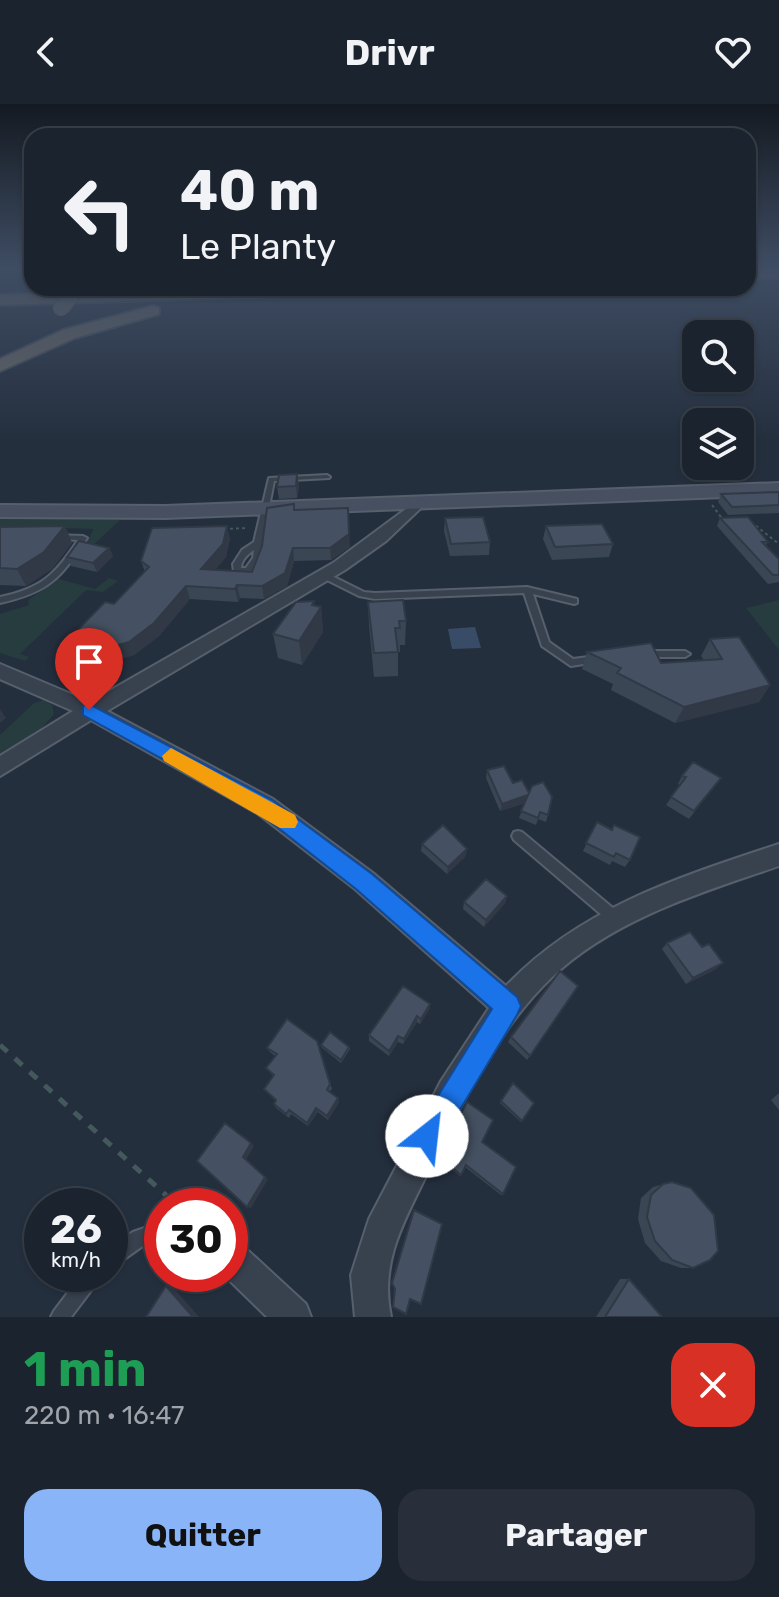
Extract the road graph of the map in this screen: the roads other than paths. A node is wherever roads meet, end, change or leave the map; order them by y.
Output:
1 (40, 327) edge
2 (95, 327) edge
3 (8, 350) edge
4 (0, 366) edge
5 (327, 477) dead end
6 (779, 489) edge
7 (418, 504) junction
8 (0, 511) edge
9 (262, 518) junction
10 (42, 537) edge
11 (258, 543) dead end
12 (326, 576) junction
13 (527, 590) junction
14 (0, 600) edge
15 (574, 601) dead end
16 (638, 654) edge
17 (685, 654) dead end
18 (610, 657) edge
19 (0, 671) edge
20 (89, 710) junction
21 (0, 767) edge
22 (518, 836) dead end
23 (779, 855) edge
24 (615, 918) junction
25 (508, 1006) junction
26 (248, 1274) edge
27 (79, 1292) edge
28 (60, 1317) edge
29 (293, 1317) edge
30 (373, 1317) edge

1 - 3 highway, bridge
2 - 4 highway
5 - 9 lane
6 - 7 main road
7 - 9 main road
7 - 12 street
8 - 9 main road
9 - 11 lane
10 - 14 lane
12 - 13 lane
12 - 20 street
13 - 15 lane
13 - 18 lane
16 - 17 lane
19 - 20 street
20 - 21 street
20 - 25 street
22 - 24 lane
23 - 24 street
24 - 25 street
25 - 30 street
26 - 29 street
27 - 28 lane

